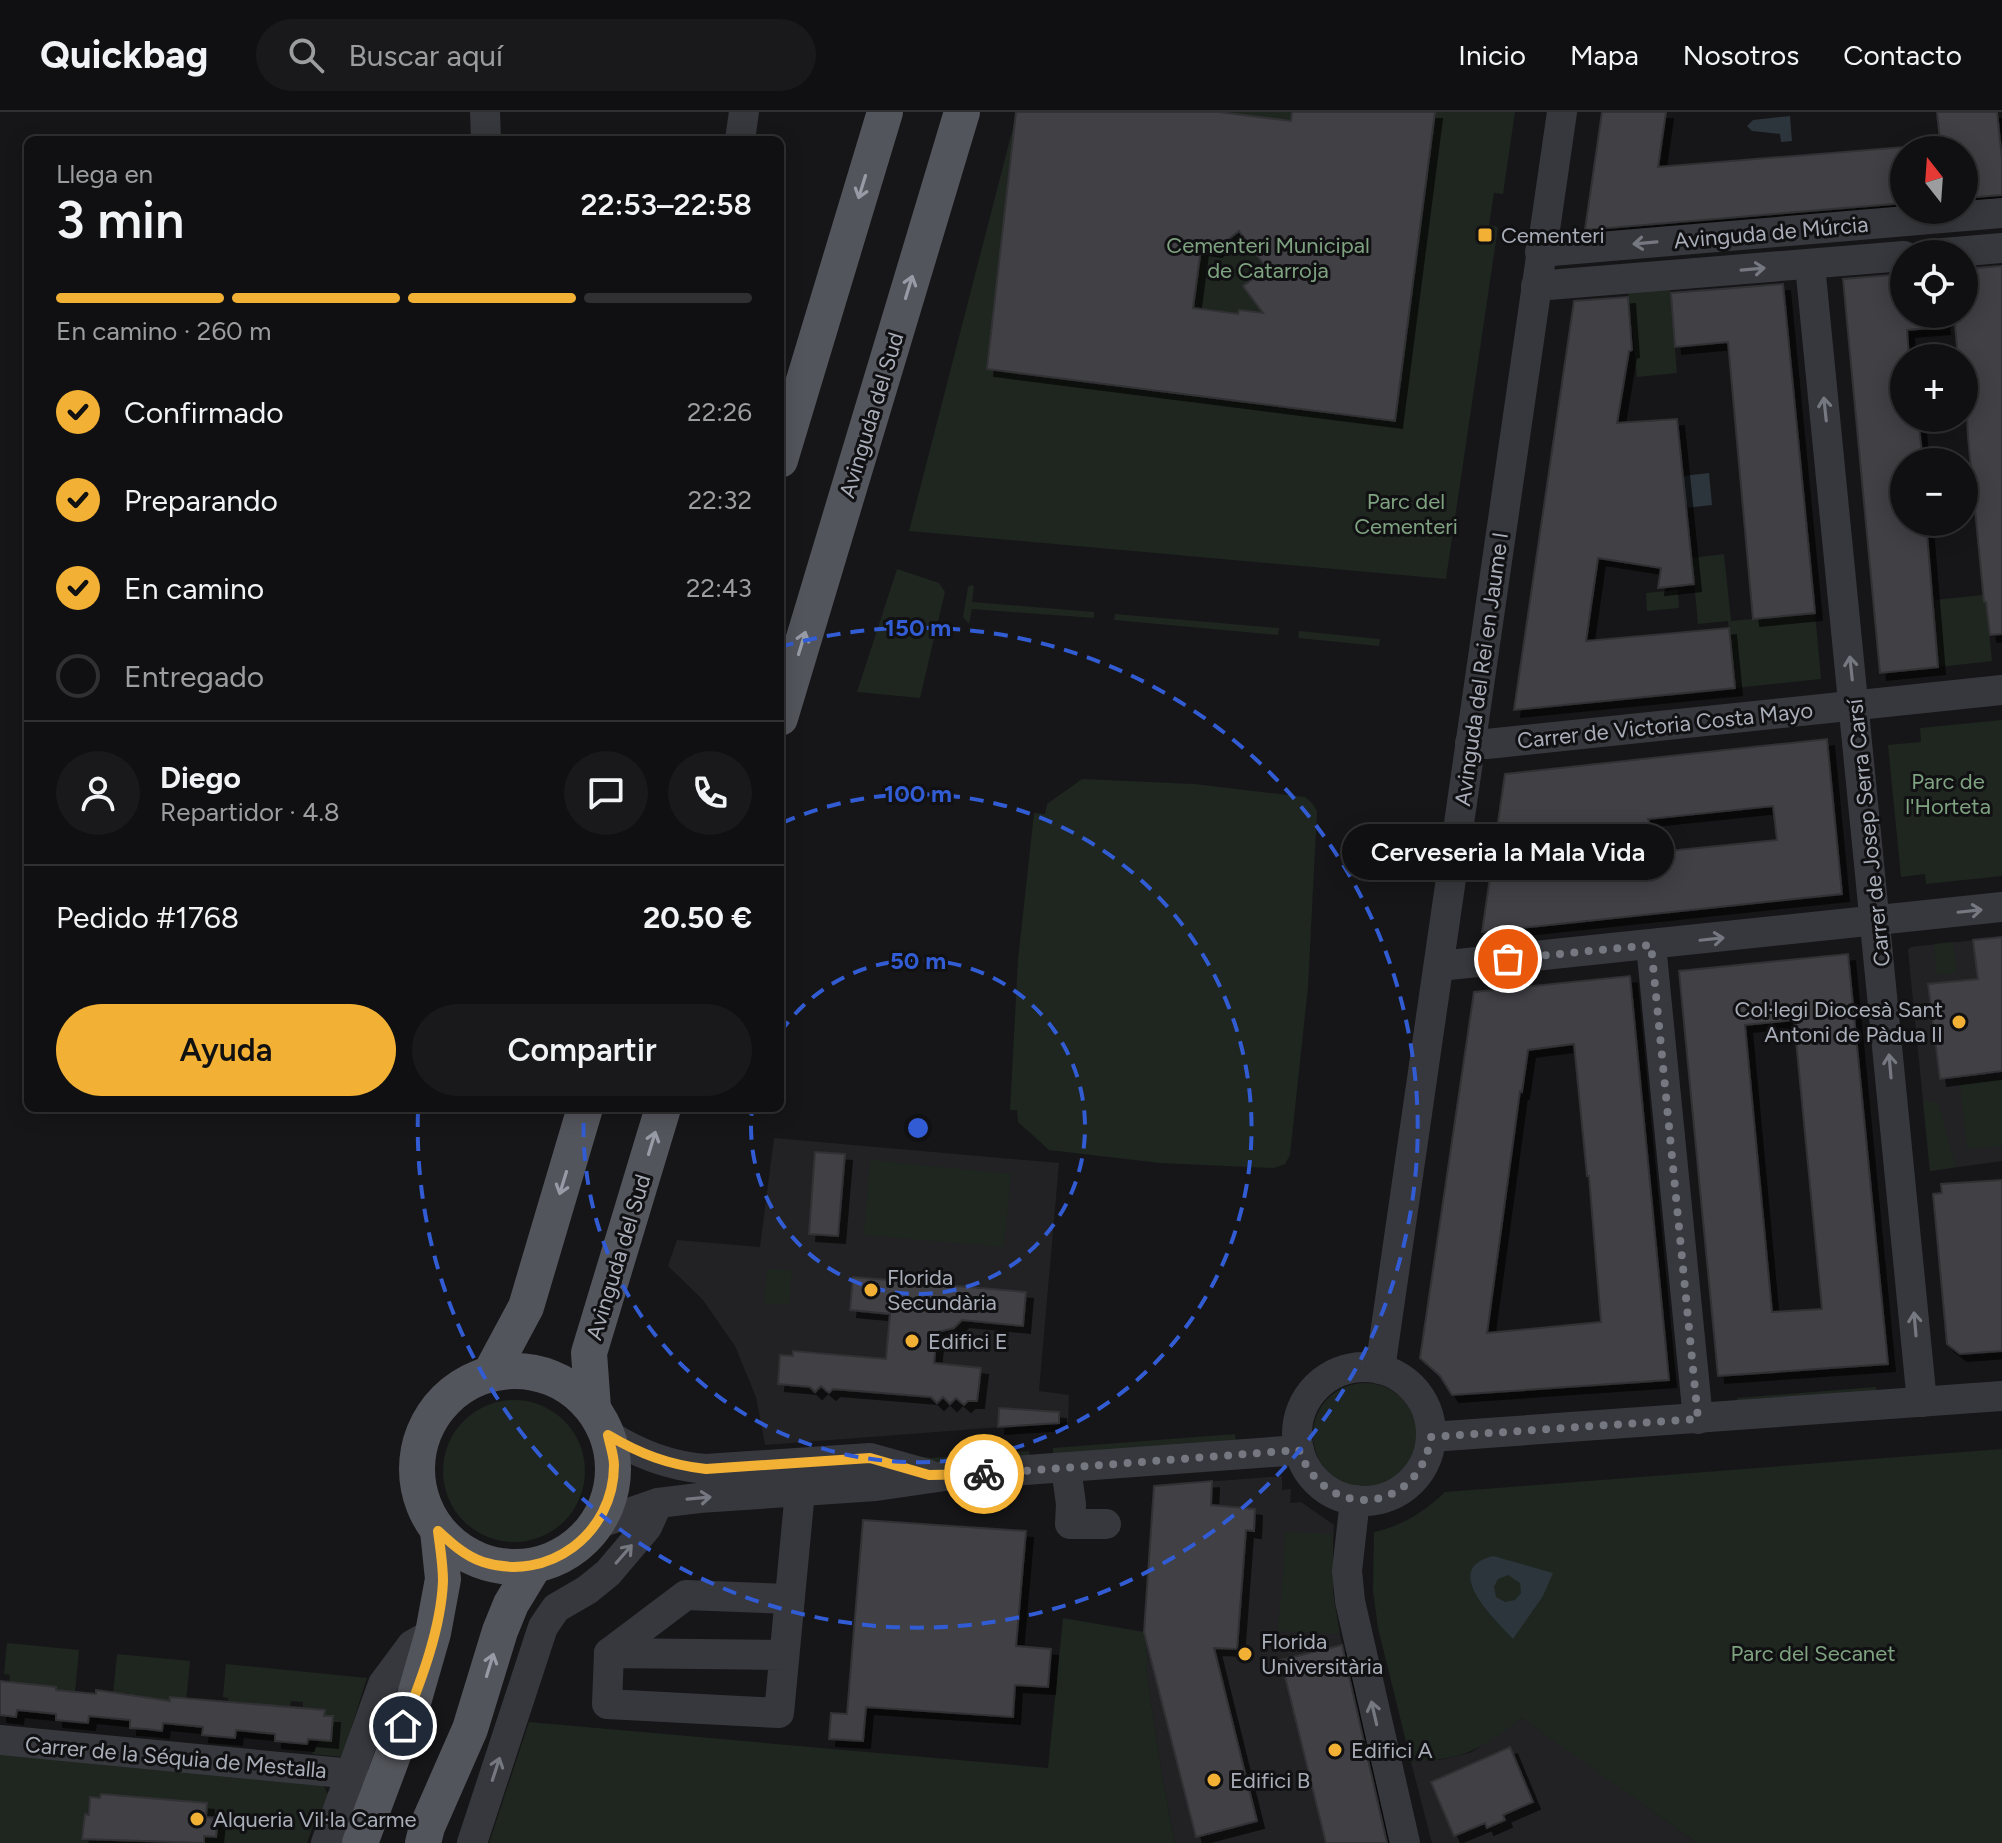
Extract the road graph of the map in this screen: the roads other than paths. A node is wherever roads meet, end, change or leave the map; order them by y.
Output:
1 (485, 112) edge
2 (744, 112) edge
3 (885, 112) edge
4 (962, 112) edge
5 (1562, 112) edge
6 (486, 136) edge
7 (741, 136) edge
8 (2002, 213) edge
9 (2002, 248) edge
10 (1978, 250) edge
11 (1540, 252) junction
12 (1890, 257) edge
13 (1810, 265) junction
14 (1536, 286) junction
15 (784, 447) edge
16 (2002, 690) edge
17 (784, 705) edge
18 (1855, 706) junction
19 (1470, 743) junction
20 (2002, 907) edge
21 (1876, 921) junction
22 (1651, 945) junction
23 (1439, 966) junction
24 (584, 1112) edge
25 (662, 1112) edge
26 (1380, 1369) junction
27 (490, 1374) junction
28 (2002, 1396) edge
29 (1922, 1402) junction
30 (1698, 1419) junction
31 (600, 1421) junction
32 (1431, 1437) junction
33 (1299, 1450) junction
34 (1066, 1468) junction
35 (945, 1476) junction
36 (800, 1491) junction
37 (1355, 1500) junction
38 (658, 1503) junction
39 (597, 1524) junction
40 (1106, 1524) dead end
41 (438, 1531) junction
42 (534, 1566) junction
43 (789, 1599) junction
44 (433, 1633) junction
45 (609, 1653) junction
46 (784, 1655) junction
47 (0, 1740) edge
48 (353, 1774) junction
49 (326, 1843) edge
50 (360, 1843) edge
51 (423, 1843) edge
52 (472, 1843) edge
53 (1405, 1843) edge

1 - 6 street
2 - 7 street
3 -> 15 main road
17 -> 4 main road, Avinguda del Sud
5 - 11 street, Avinguda del Rei en Jaume I
8 -> 11 street, Avinguda de Múrcia
9 - 10 street
11 - 14 street, Avinguda del Rei en Jaume I
12 - 13 street, Avinguda de Múrcia
14 -> 13 street, Avinguda de Múrcia
18 -> 13 street, Carrer de Josep Serra Carsí
14 - 19 street, Avinguda del Rei en Jaume I
16 - 18 street, Carrer de Victoria Costa Mayo
18 - 19 street, Carrer de Victoria Costa Mayo
18 - 21 street, Carrer de Josep Serra Carsí
19 - 23 street, Avinguda del Rei en Jaume I
21 -> 20 street
22 -> 21 street
29 -> 21 street, Carrer de Josep Serra Carsí
22 - 23 street
22 - 30 street
23 - 26 street, Avinguda del Rei en Jaume I
24 -> 27 main road
31 -> 25 main road, Avinguda del Sud
26 - 32 street
26 - 33 street
27 - 31 main road
27 - 41 main road
28 - 29 street
29 - 30 street
30 - 32 street
31 - 35 street
31 - 39 main road
32 - 37 street
33 - 34 street
33 - 37 street
34 - 35 street
34 - 40 street
35 - 36 street
38 -> 36 street
36 - 43 street
53 -> 37 street
38 - 39 street
52 -> 38 street
39 - 42 main road
41 - 42 main road
41 - 44 main road
51 -> 42 main road
43 - 45 street
43 - 46 street
44 - 48 street
44 - 50 main road
45 - 46 street
45 - 46 street
47 - 48 street, Carrer de la Séquia de Mestalla
48 - 49 street

